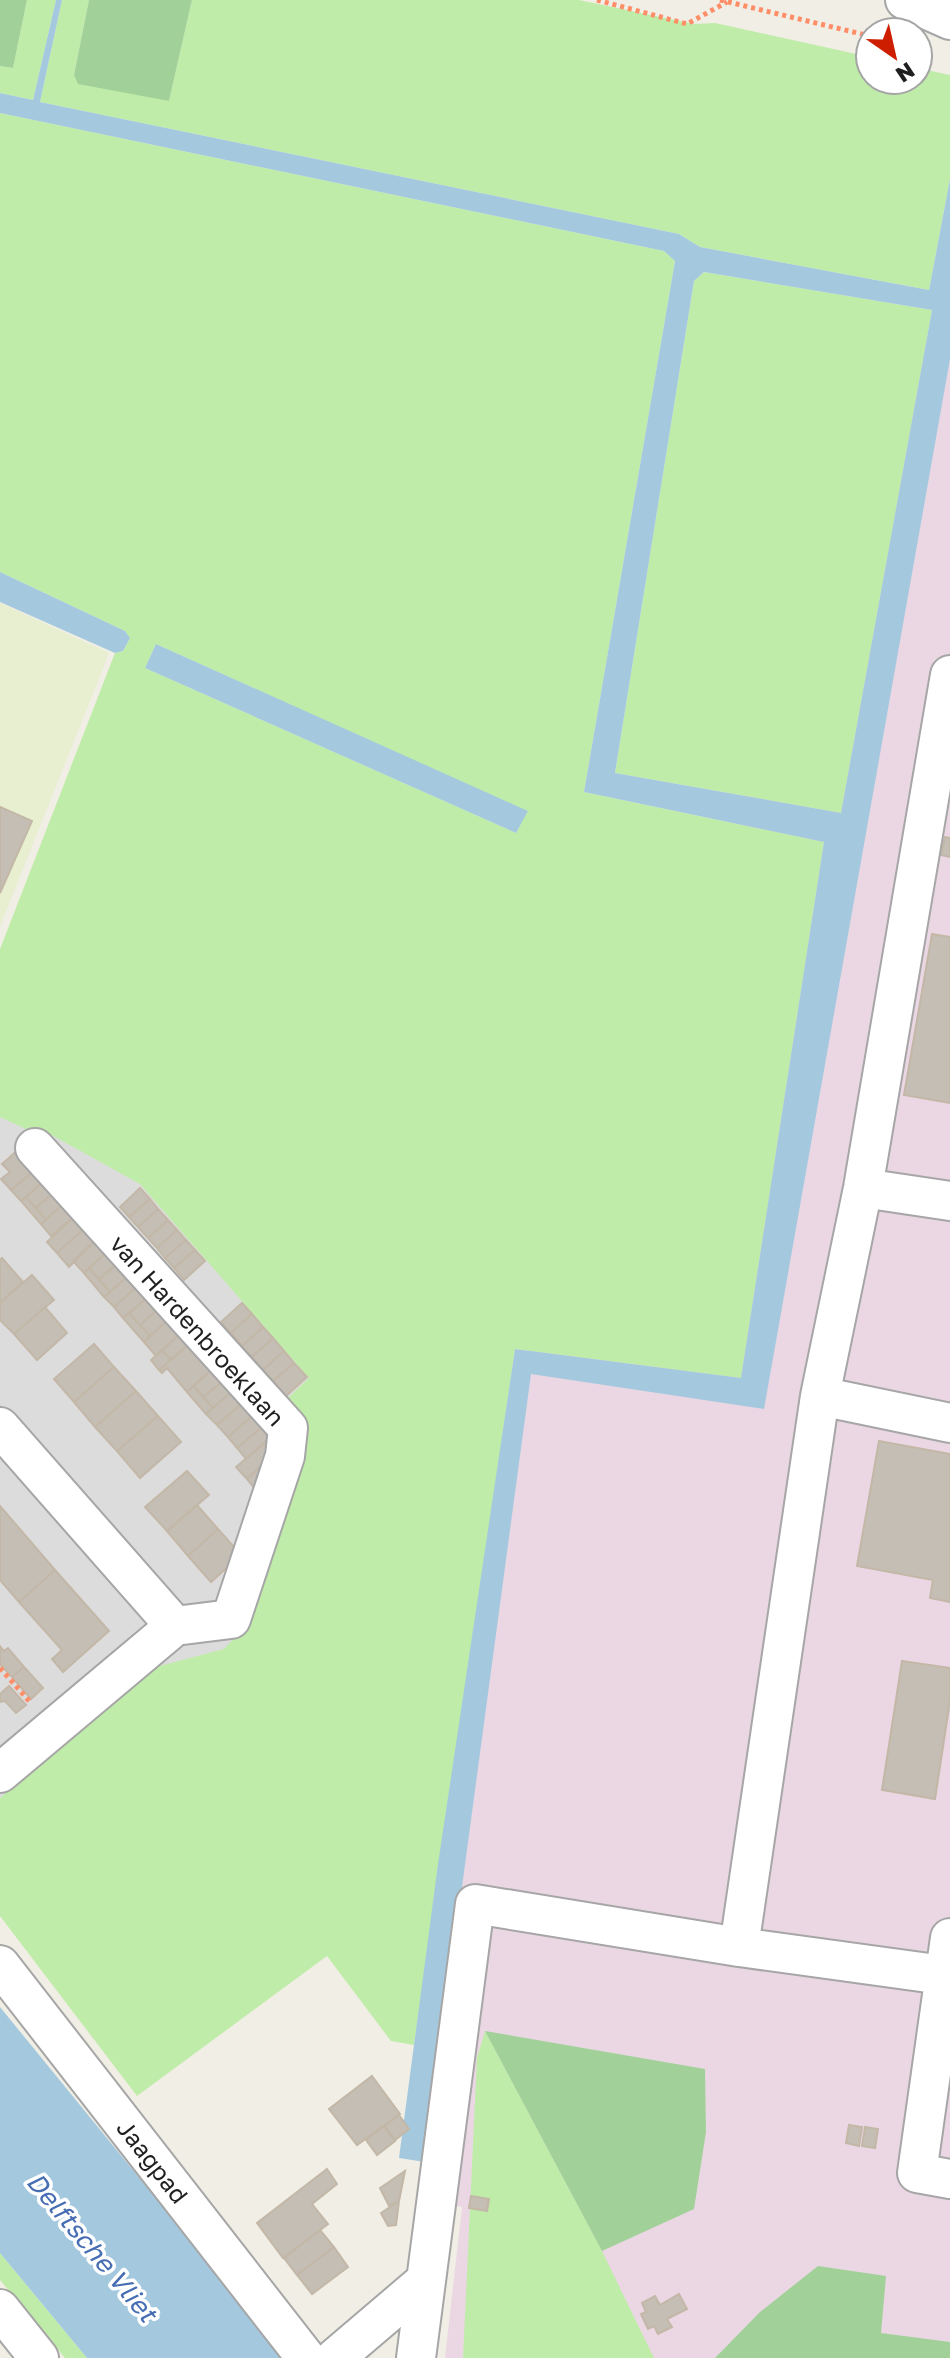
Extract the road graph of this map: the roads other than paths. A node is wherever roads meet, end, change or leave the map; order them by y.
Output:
1 (905, 0) edge
2 (950, 20) edge
3 (950, 675) edge
4 (35, 1148) dead end
5 (863, 1188) junction
6 (950, 1201) edge
7 (820, 1396) junction
8 (950, 1423) edge
9 (0, 1427) edge
10 (175, 1626) junction
11 (0, 1773) edge
12 (950, 1938) edge
13 (739, 1947) junction
14 (0, 1965) edge
15 (947, 1976) edge
16 (950, 2179) edge
17 (423, 2283) junction
18 (0, 2309) edge
19 (31, 2355) edge
20 (306, 2358) edge
21 (335, 2358) edge
22 (416, 2358) edge

1 - 2 street
3 - 5 street
4 - 10 street, van Hardenbroeklaan
5 - 6 street
5 - 7 street
7 - 8 street
7 - 13 street
9 - 10 street
10 - 11 street
12 - 15 street
13 - 15 street
13 - 17 street
14 - 20 street, Jaagpad
15 - 16 street
17 - 21 street
17 - 22 street
18 - 19 street

